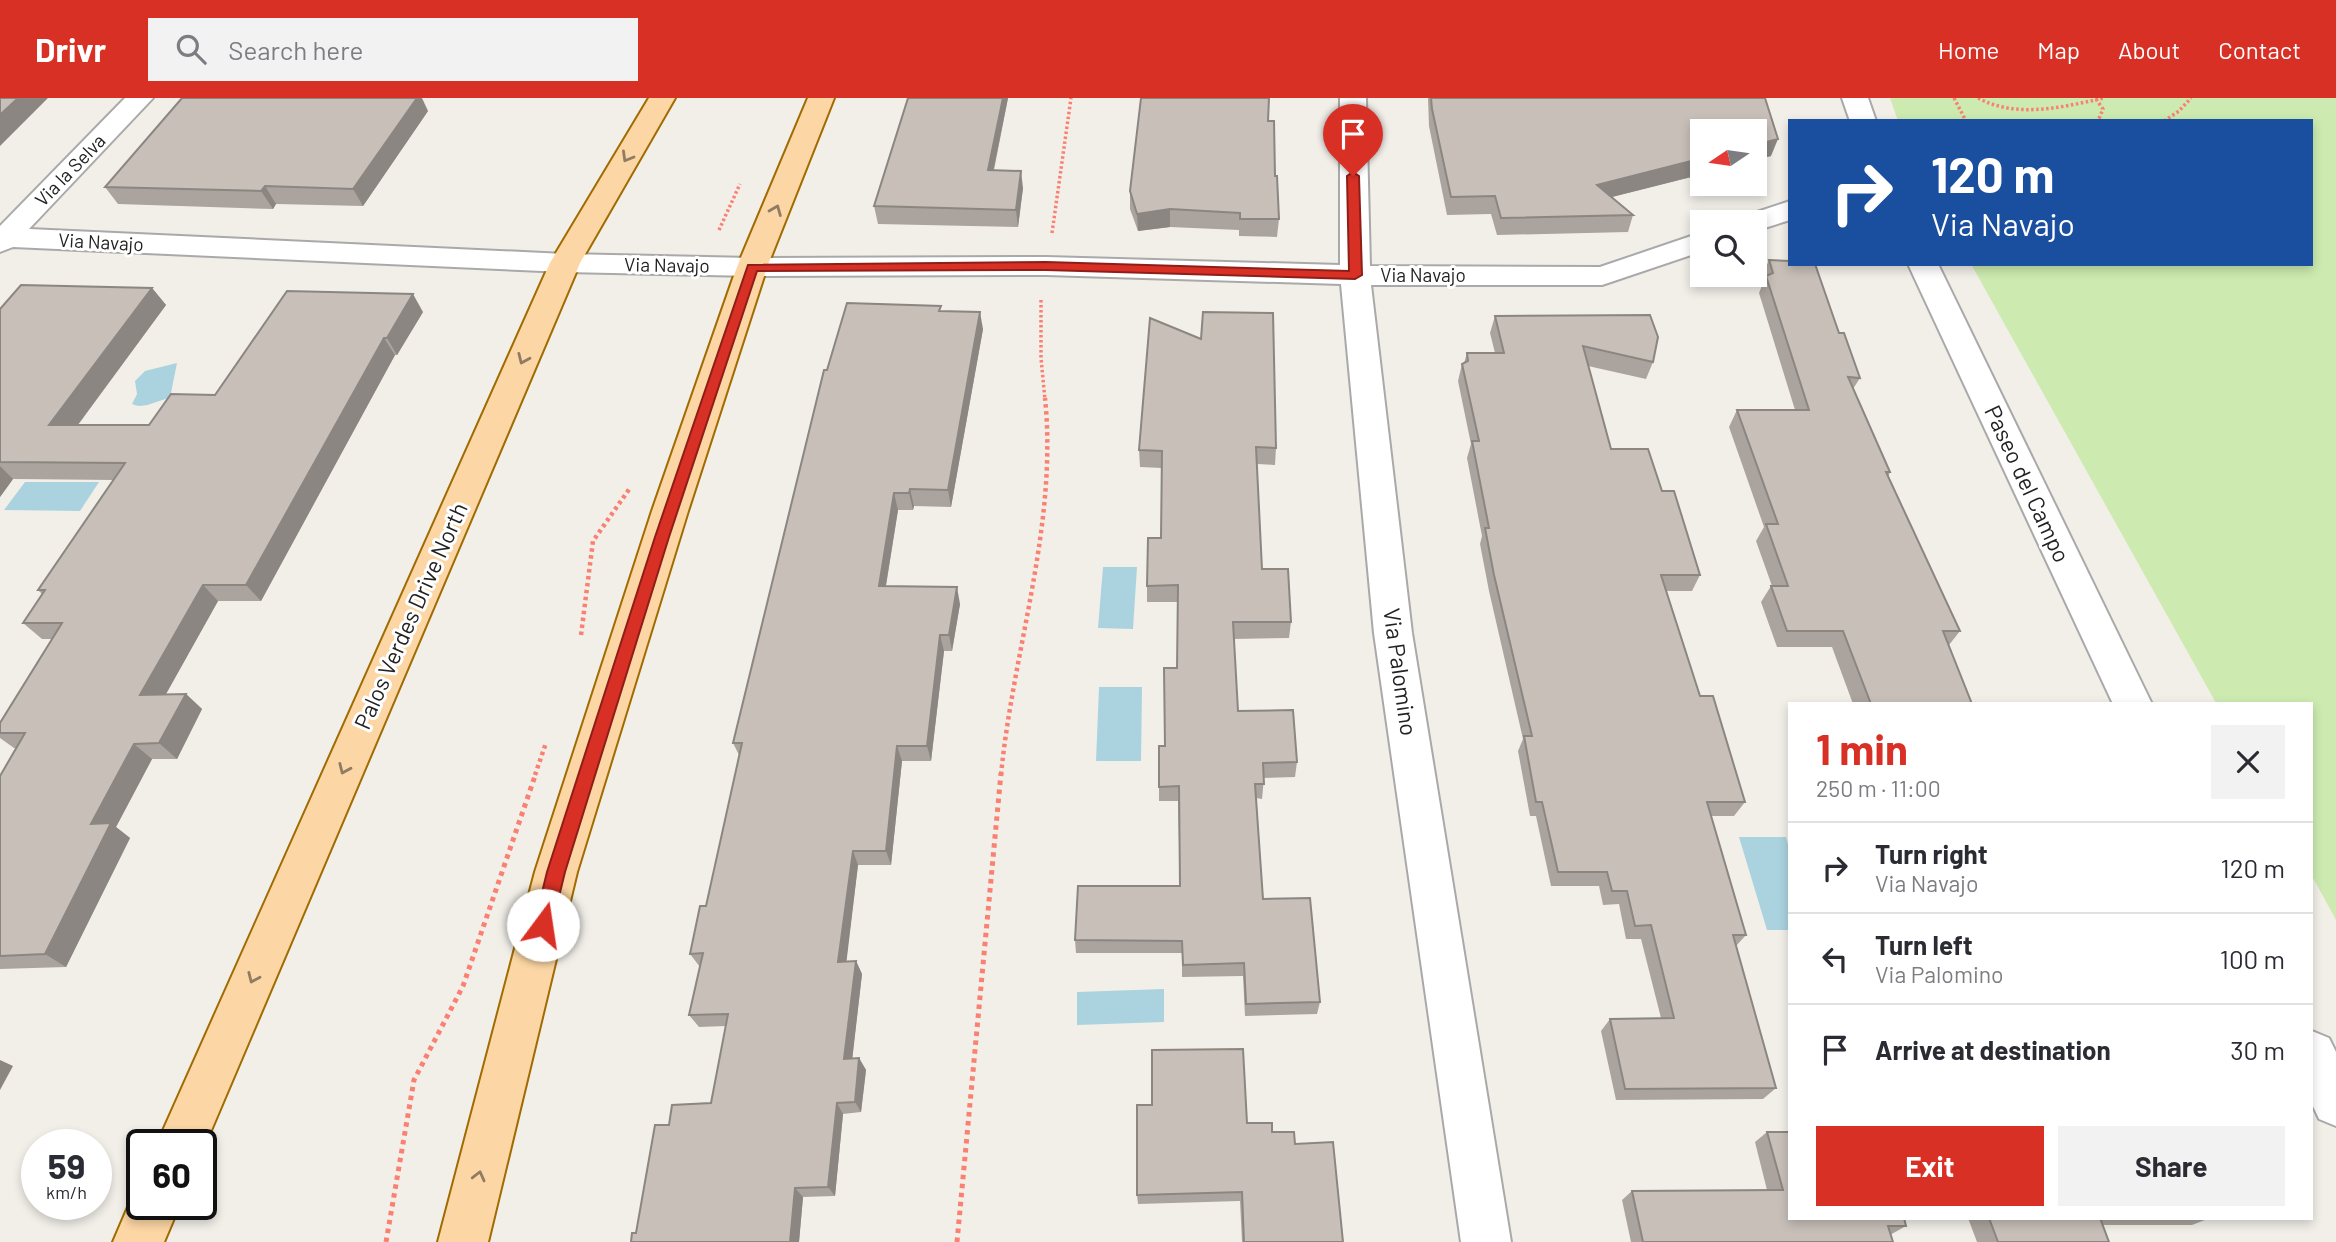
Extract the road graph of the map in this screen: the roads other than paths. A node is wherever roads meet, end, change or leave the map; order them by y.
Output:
1 (140, 98) edge
2 (662, 98) edge
3 (821, 98) edge
4 (1353, 98) edge
5 (1855, 98) edge
6 (1862, 119) edge
7 (1788, 211) edge
8 (1767, 218) edge
9 (2, 239) edge
10 (1690, 245) edge
11 (565, 263) junction
12 (1924, 266) edge
13 (752, 267) junction
14 (1355, 275) junction
15 (2132, 702) edge
16 (2313, 1056) edge
17 (2336, 1102) edge
18 (188, 1129) edge
19 (148, 1220) edge
20 (138, 1242) edge
21 (463, 1242) edge
22 (1486, 1242) edge

1 - 9 street, Via la Selva
2 -> 11 main road, Palos Verdes Drive North
13 -> 3 main road
4 - 14 street, Via Palomino
5 - 6 street
7 - 8 street
9 - 11 street, Via Navajo
10 - 14 street, Via Navajo
11 - 13 street, Via Navajo
11 -> 18 main road, Palos Verdes Drive North
12 - 15 street, Paseo del Campo
13 - 14 street, Via Navajo
21 -> 13 main road
14 - 22 street, Via Palomino
16 - 17 street
19 - 20 main road

